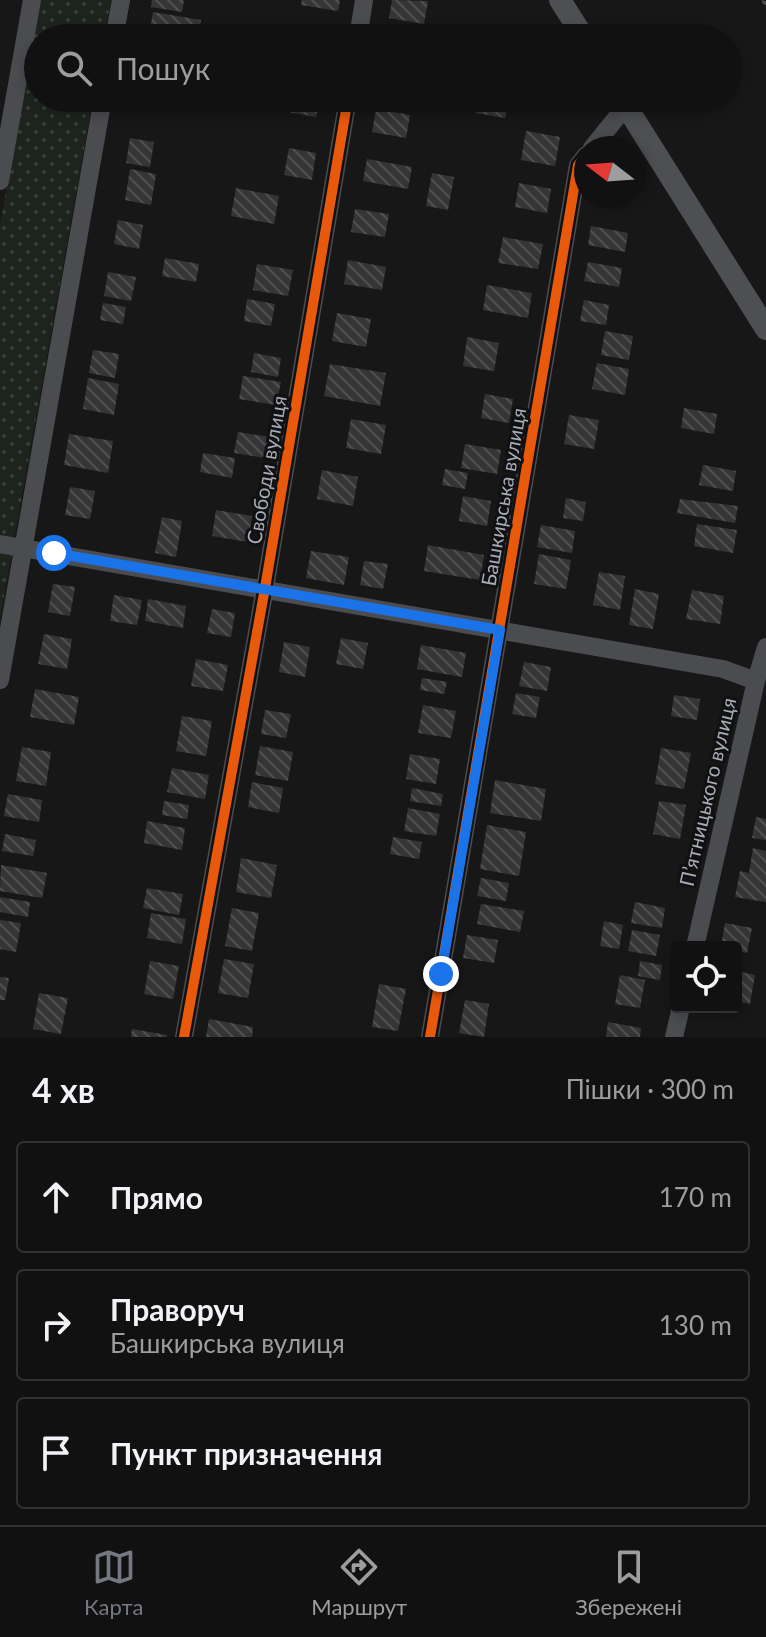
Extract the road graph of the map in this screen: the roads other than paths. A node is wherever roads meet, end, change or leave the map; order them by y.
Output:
1 (32, 0) edge
2 (121, 0) edge
3 (364, 0) edge
4 (560, 0) edge
5 (28, 24) edge
6 (117, 24) edge
7 (360, 24) edge
8 (575, 24) edge
9 (24, 45) edge
10 (101, 112) edge
11 (346, 112) edge
12 (616, 112) edge
13 (629, 112) edge
14 (600, 136) edge
15 (0, 181) edge
16 (574, 189) edge
17 (766, 329) edge
18 (0, 544) edge
19 (23, 548) junction
20 (265, 588) junction
21 (500, 630) junction
22 (766, 647) edge
23 (0, 680) edge
24 (756, 681) junction
25 (696, 941) edge
26 (680, 1013) edge
27 (184, 1037) edge
28 (430, 1037) edge
29 (674, 1037) edge

1 - 5 street
2 - 6 street
3 - 7 street
4 - 8 main road
9 - 15 street
10 - 19 street
11 - 20 street, Свободи вулиця
12 - 14 street
13 - 17 main road
16 - 21 street, Башкирська вулиця
18 - 19 street
19 - 20 street
19 - 23 street
20 - 21 street
20 - 27 street, Свободи вулиця
21 - 24 street
21 - 28 street, Башкирська вулиця
22 - 24 street, П’ятницького вулиця
24 - 25 street, П’ятницького вулиця
26 - 29 street

